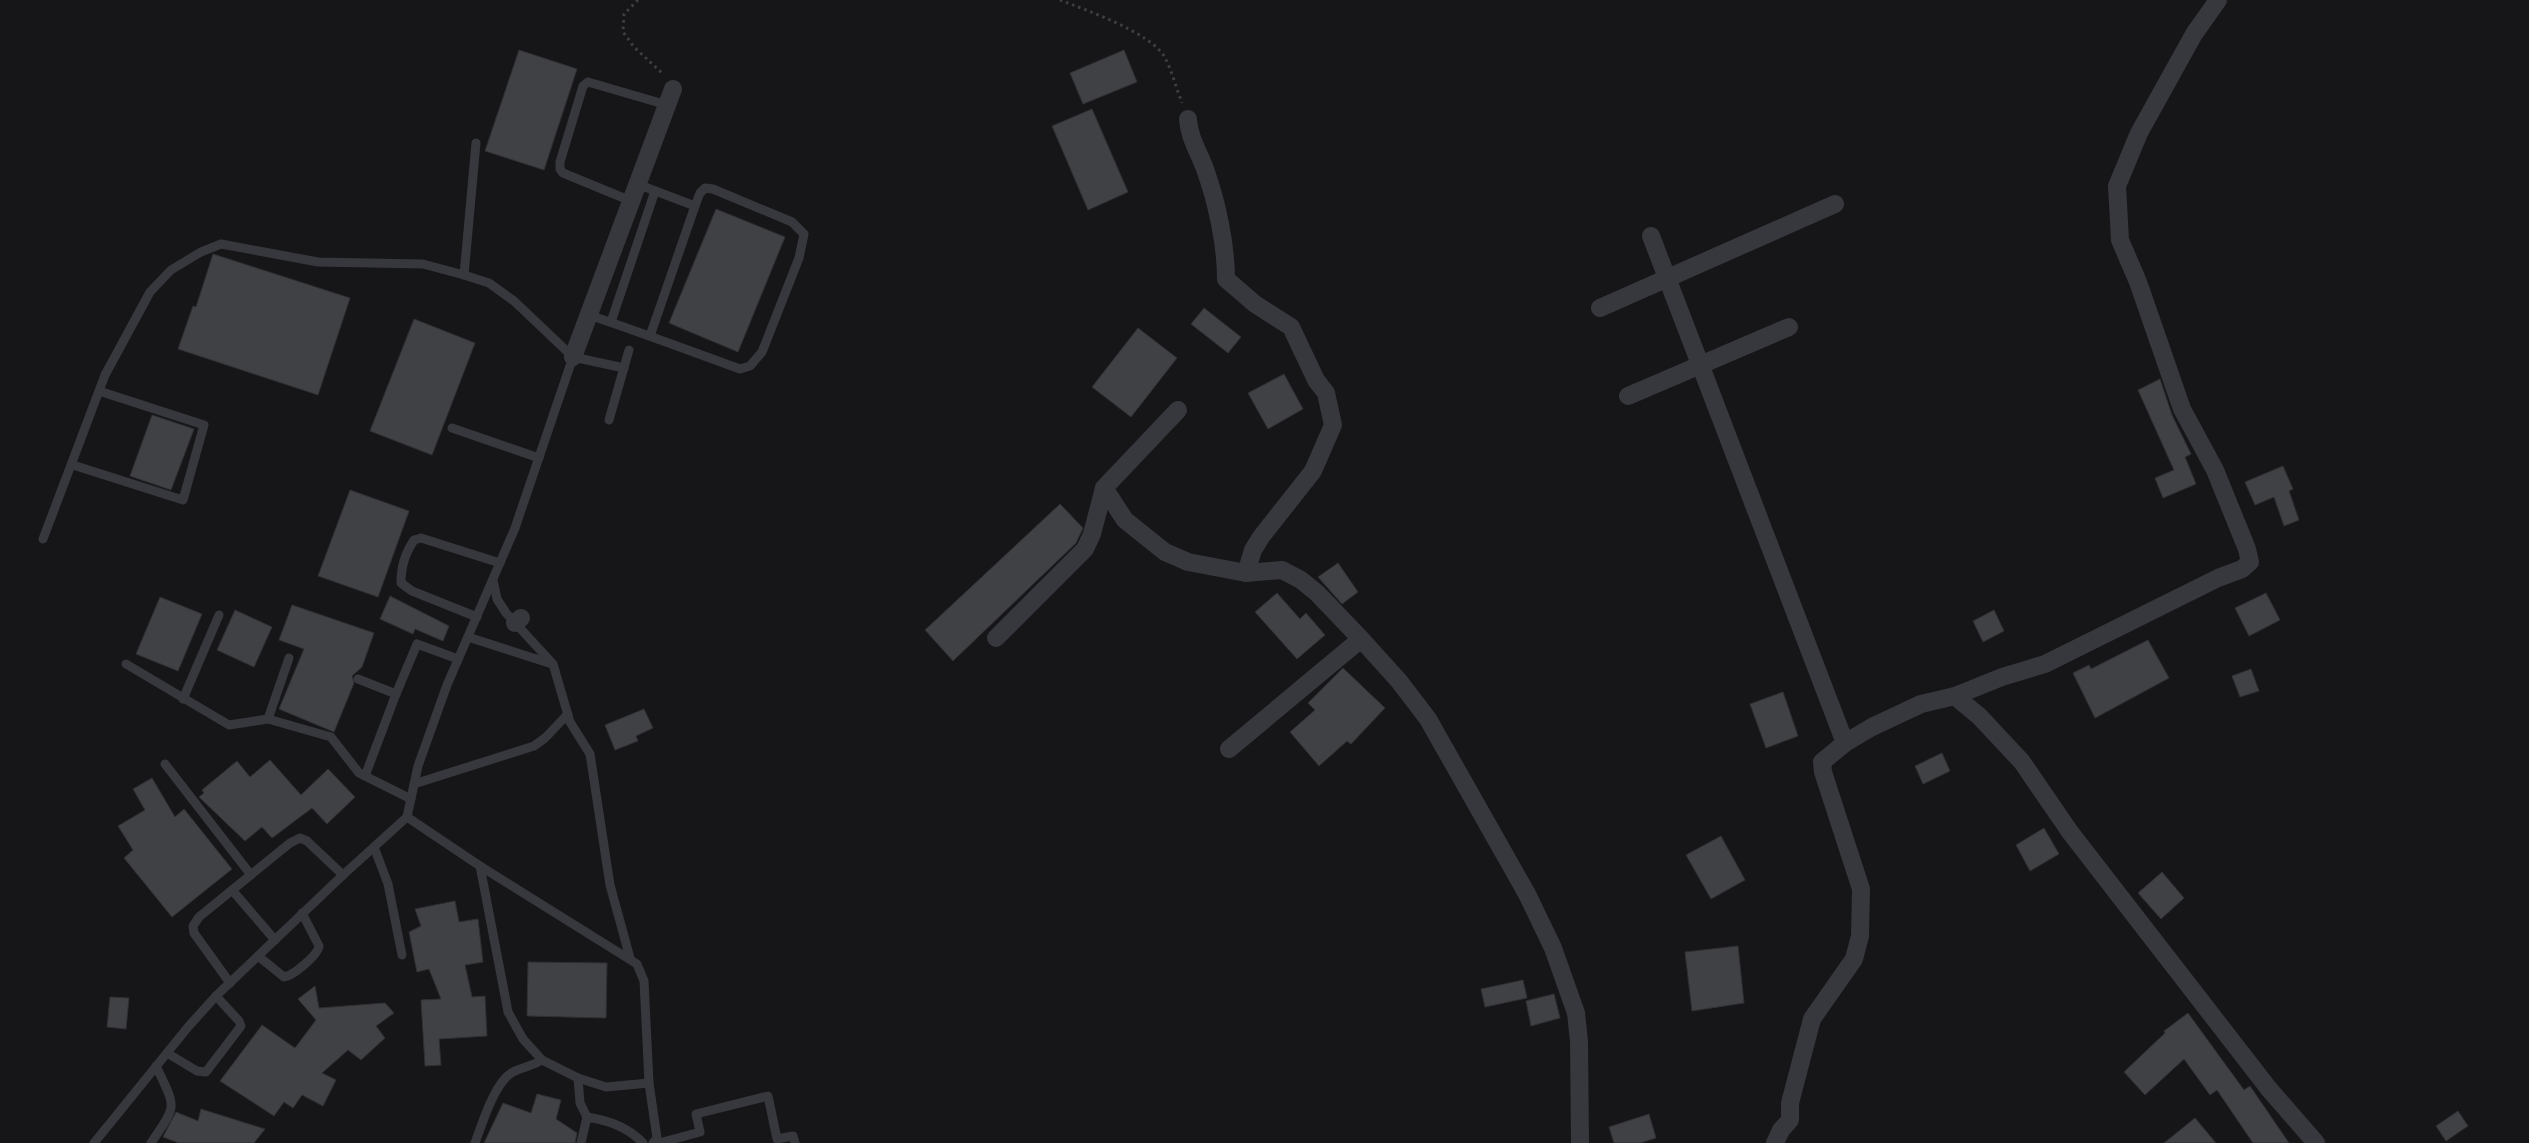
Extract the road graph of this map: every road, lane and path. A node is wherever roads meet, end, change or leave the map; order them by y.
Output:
1 (638, 0) edge
2 (1060, 0) edge
3 (2218, 0) edge
4 (670, 97) junction
5 (1188, 119) joint
6 (476, 143) dead end
7 (655, 191) junction
8 (634, 193) junction
9 (1835, 204) dead end
10 (695, 206) junction
11 (1651, 236) dead end
12 (464, 275) junction
13 (1667, 278) junction
14 (1600, 308) dead end
15 (589, 315) junction
16 (611, 322) junction
17 (1789, 326) dead end
18 (650, 336) junction
19 (629, 350) dead end
20 (574, 357) junction
21 (1700, 365) junction
22 (624, 368) junction
23 (99, 390) junction
24 (1628, 396) dead end
25 (1178, 410) dead end
26 (610, 420) dead end
27 (452, 428) dead end
28 (539, 458) junction
29 (73, 465) junction
30 (1104, 488) junction
31 (43, 539) dead end
32 (500, 563) junction
33 (1246, 573) junction
34 (494, 580) junction
35 (219, 615) dead end
36 (477, 618) junction
37 (468, 637) junction
38 (996, 638) dead end
39 (1361, 640) junction
40 (289, 658) dead end
41 (458, 659) junction
42 (126, 664) dead end
43 (553, 664) junction
44 (358, 679) dead end
45 (396, 694) junction
46 (1955, 696) junction
47 (183, 699) junction
48 (568, 714) junction
49 (268, 719) junction
50 (1845, 743) junction
51 (1229, 749) dead end
52 (165, 764) dead end
53 (365, 776) junction
54 (414, 784) junction
55 (411, 799) junction
56 (407, 817) junction
57 (374, 847) junction
58 (480, 866) junction
59 (251, 875) junction
60 (343, 875) junction
61 (232, 890) junction
62 (302, 913) junction
63 (275, 940) junction
64 (402, 955) dead end
65 (258, 956) junction
66 (630, 958) junction
67 (230, 983) junction
68 (216, 996) junction
69 (167, 1053) junction
70 (542, 1060) junction
71 (156, 1066) junction
72 (578, 1078) junction
73 (649, 1083) junction
74 (587, 1117) junction
75 (657, 1142) edge
76 (94, 1143) edge
77 (151, 1143) edge
78 (475, 1143) edge
79 (581, 1143) edge
80 (643, 1143) edge
81 (795, 1143) edge
82 (1580, 1143) edge
83 (1775, 1143) edge
84 (2316, 1143) edge

1 - 4 path
2 - 5 path
3 - 46 street
4 - 8 street
4 - 8 lane
5 - 33 street
6 - 12 lane
7 - 8 lane
7 - 10 lane
7 - 16 lane
8 - 15 street
9 - 13 street
10 - 18 lane
10 - 18 lane
11 - 13 street
12 - 20 lane
12 - 23 lane
13 - 14 street
13 - 21 street
15 - 16 lane
15 - 20 street
16 - 18 lane
17 - 21 street
19 - 22 lane
20 - 22 lane
20 - 28 lane
21 - 24 street
21 - 50 street
22 - 26 lane
23 - 29 lane
23 - 29 lane
25 - 30 street
27 - 28 lane
28 - 32 lane
29 - 31 lane
30 - 33 street
30 - 38 street
32 - 34 lane
32 - 36 lane
33 - 39 street
34 - 36 lane
34 - 43 lane
35 - 47 lane
36 - 37 lane
37 - 41 lane
37 - 43 lane
39 - 51 street
39 - 82 street
40 - 49 lane
41 - 45 lane
41 - 54 lane
42 - 47 lane
43 - 48 lane
44 - 45 lane
45 - 53 lane
46 - 50 street
46 - 84 street
47 - 49 lane
48 - 54 lane
48 - 66 lane
49 - 53 lane
50 - 83 street
52 - 59 lane
53 - 55 lane
54 - 55 lane
55 - 56 lane
56 - 57 lane
56 - 58 lane
57 - 60 lane
57 - 64 lane
58 - 66 lane
58 - 70 lane
59 - 60 lane
59 - 61 lane
60 - 62 lane
61 - 63 lane
61 - 67 lane
62 - 63 lane
62 - 65 lane
63 - 65 lane
65 - 67 lane
66 - 73 lane
67 - 68 lane
68 - 69 lane
68 - 69 lane
69 - 71 lane
70 - 72 lane
70 - 78 lane
71 - 76 lane
71 - 77 lane
72 - 73 lane
72 - 74 lane
73 - 75 lane
74 - 79 lane
74 - 80 lane
75 - 81 lane

